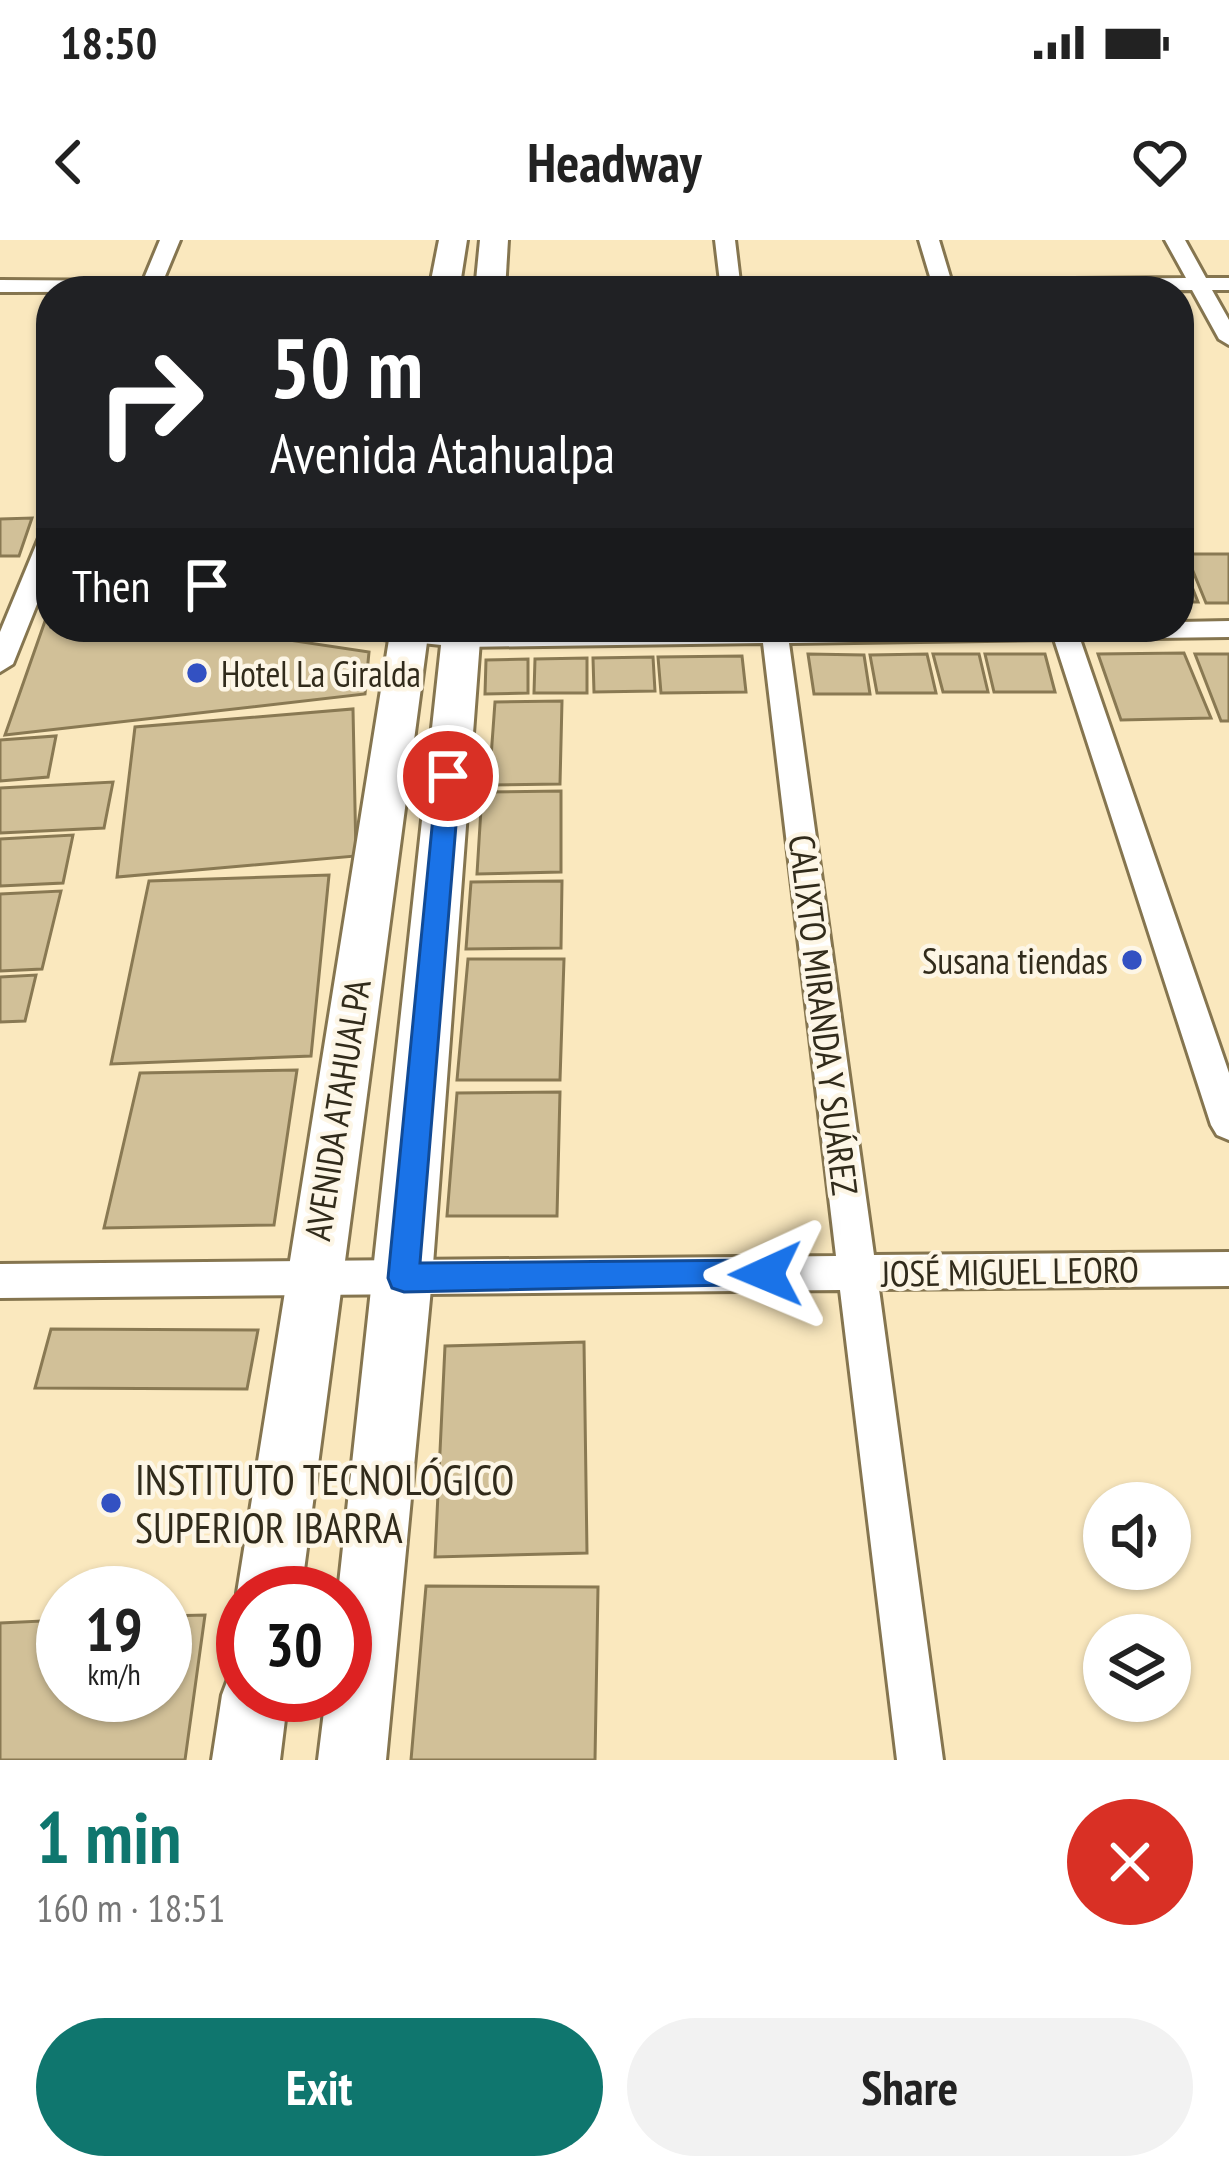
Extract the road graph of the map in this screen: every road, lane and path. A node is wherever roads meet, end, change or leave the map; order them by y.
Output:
1 (170, 240) edge
2 (452, 240) edge
3 (494, 240) edge
4 (725, 240) edge
5 (929, 240) edge
6 (1175, 240) edge
7 (155, 276) edge
8 (447, 276) edge
9 (491, 276) edge
10 (729, 276) edge
11 (940, 276) edge
12 (1229, 284) edge
13 (1194, 285) edge
14 (1199, 285) junction
15 (0, 286) edge
16 (36, 286) edge
17 (1229, 339) edge
18 (0, 580) edge
19 (36, 581) edge
20 (36, 595) edge
21 (1194, 629) edge
22 (1229, 629) edge
23 (434, 642) edge
24 (436, 642) edge
25 (777, 642) edge
26 (1068, 642) edge
27 (0, 664) edge
28 (1229, 1125) edge
29 (1229, 1269) edge
30 (857, 1273) junction
31 (404, 1278) junction
32 (311, 1279) junction
33 (0, 1281) edge
34 (272, 1566) edge
35 (251, 1722) edge
36 (246, 1760) edge
37 (352, 1760) edge
38 (920, 1760) edge

1 - 7 street
2 - 8 main road
3 - 9 main road
4 - 10 street
5 - 11 street
6 - 14 street
12 - 14 street
13 - 14 street
14 - 17 street
15 - 16 street
18 - 19 street
20 - 27 street
21 - 22 street
23 - 32 main road, AVENIDA ATAHUALPA
24 - 31 main road, AVENIDA ATAHUALPA
25 - 30 street, CALIXTO MIRANDA Y SUÁREZ
26 - 28 street
29 - 30 street, JOSÉ MIGUEL LEORO
30 - 31 street, JOSÉ MIGUEL LEORO
30 - 38 street, CALIXTO MIRANDA Y SUÁREZ
31 - 32 street, JOSÉ MIGUEL LEORO
31 - 37 main road, AVENIDA ATAHUALPA
32 - 33 street, JOSÉ MIGUEL LEORO
32 - 34 main road, AVENIDA ATAHUALPA
35 - 36 main road

